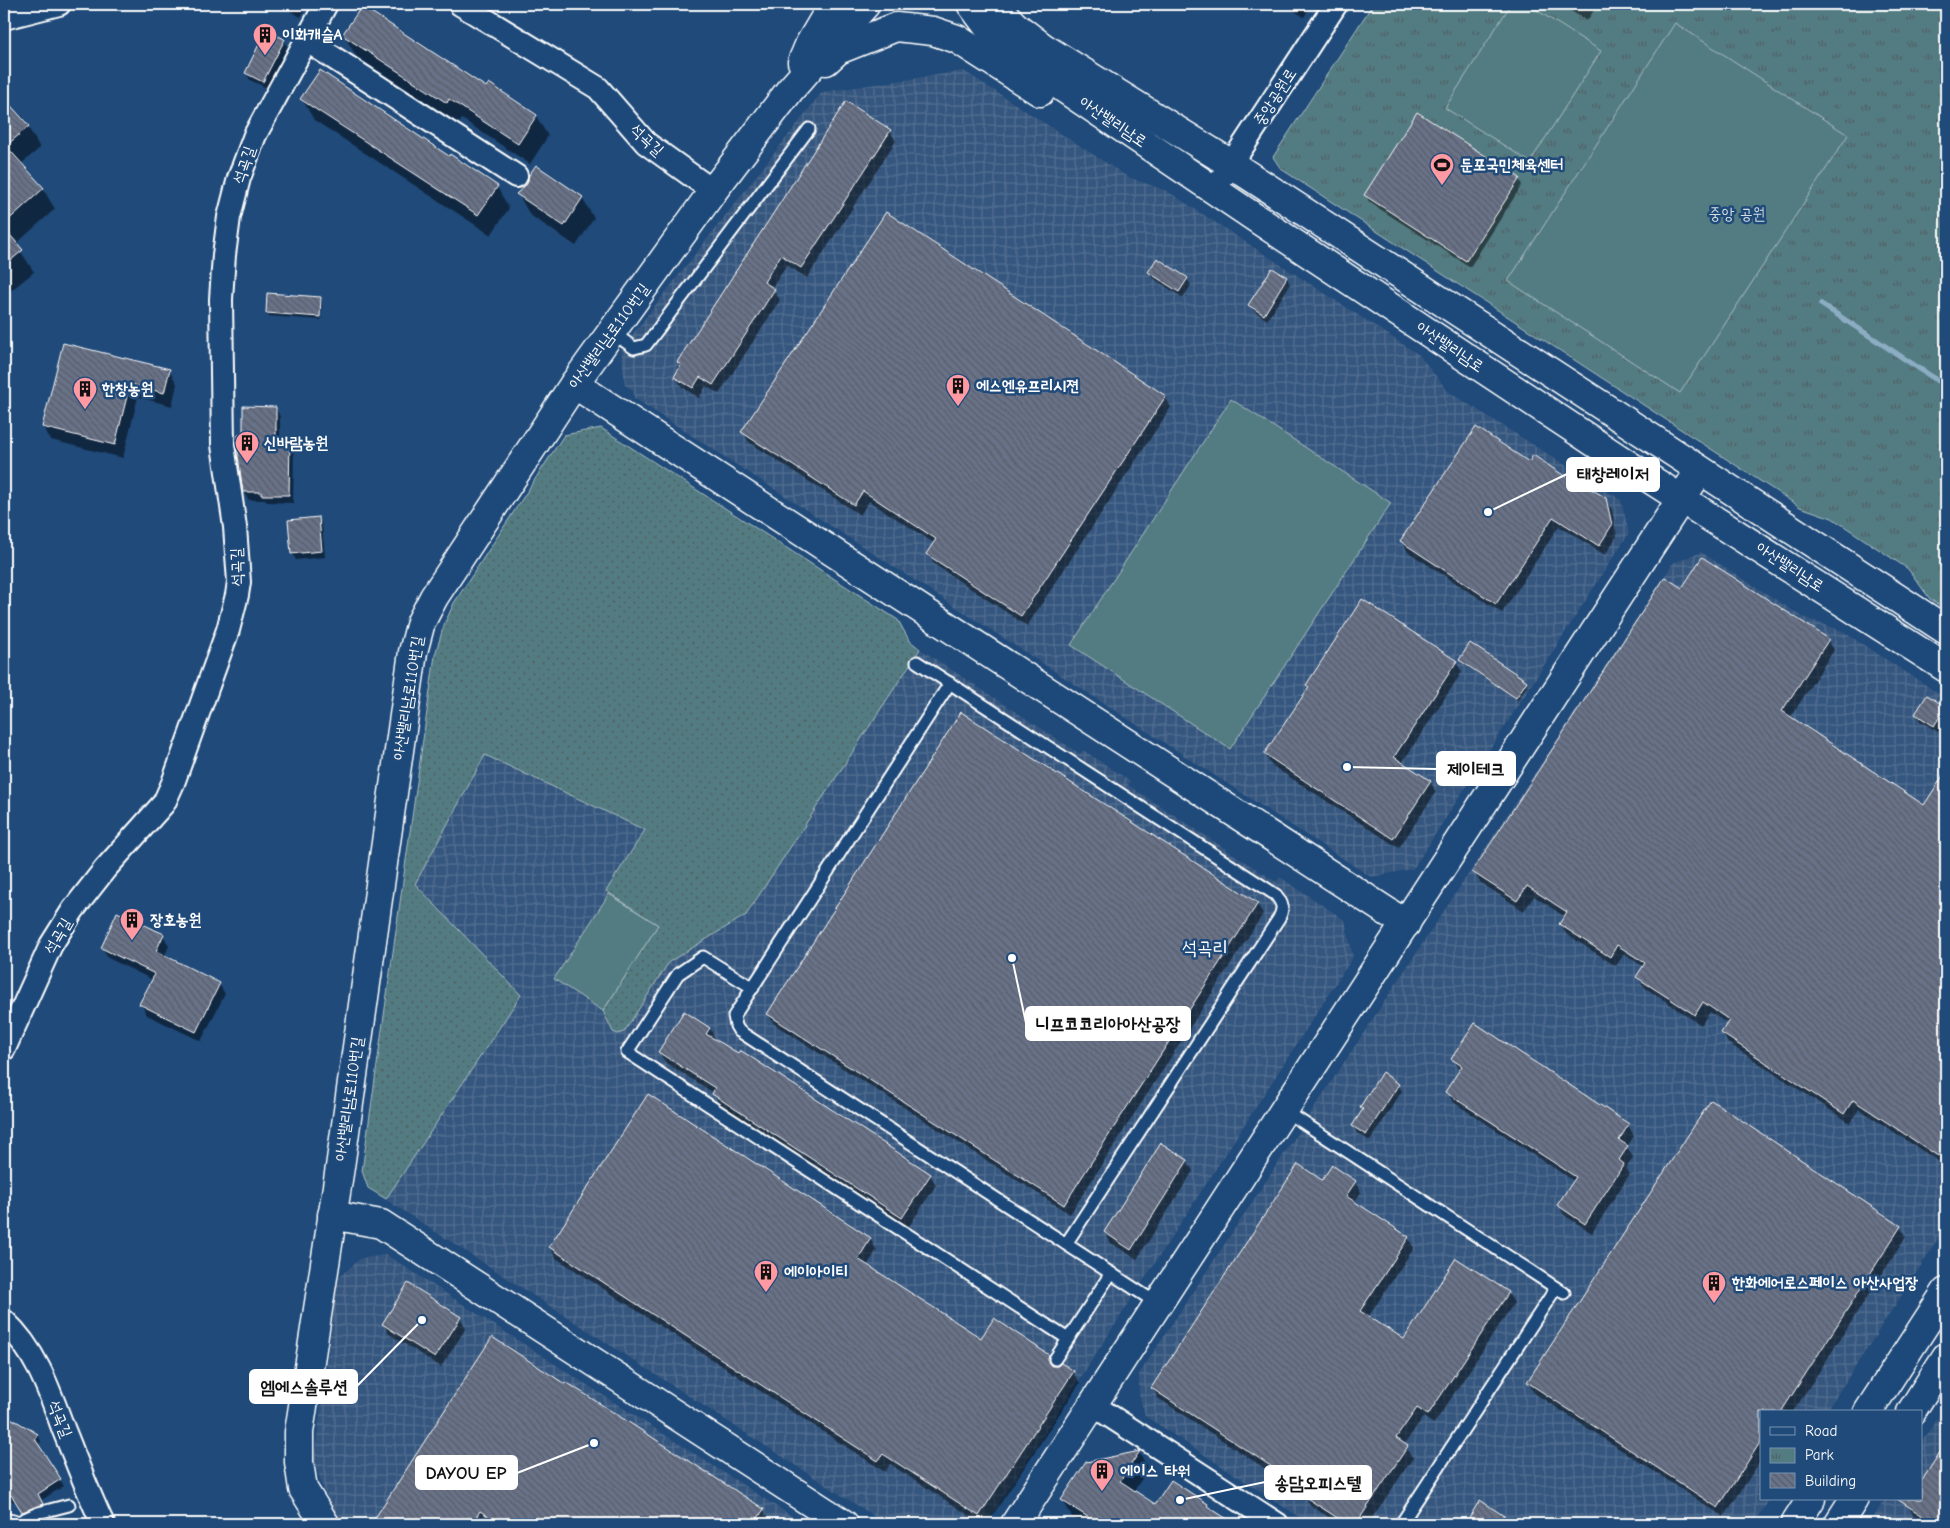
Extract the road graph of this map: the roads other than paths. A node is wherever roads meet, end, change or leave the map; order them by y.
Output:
1 (59, 4) edge
2 (326, 4) edge
3 (460, 4) edge
4 (833, 4) edge
5 (866, 4) edge
6 (971, 4) edge
7 (994, 4) edge
8 (1021, 4) edge
9 (1336, 4) edge
10 (4, 18) edge
11 (306, 40) junction
12 (1098, 82) junction
13 (790, 90) junction
14 (809, 129) dead end
15 (1124, 129) junction
16 (1231, 164) junction
17 (516, 176) dead end
18 (1214, 190) junction
19 (713, 191) junction
20 (623, 340) dead end
21 (574, 384) junction
22 (1700, 470) junction
23 (1682, 498) junction
24 (1946, 630) edge
25 (917, 662) dead end
26 (1946, 668) edge
27 (950, 683) junction
28 (1406, 924) junction
29 (752, 988) junction
30 (4, 1049) edge
31 (1284, 1110) junction
32 (332, 1215) junction
33 (1066, 1244) junction
34 (1111, 1273) junction
35 (1946, 1292) edge
36 (1158, 1304) junction
37 (4, 1321) edge
38 (1068, 1339) junction
39 (1946, 1357) edge
40 (1055, 1359) dead end
41 (1093, 1405) junction
42 (1869, 1410) edge
43 (1912, 1410) edge
44 (1810, 1500) edge
45 (1853, 1500) edge
46 (70, 1505) dead end
47 (4, 1519) edge
48 (103, 1524) edge
49 (325, 1524) edge
50 (844, 1524) edge
51 (1015, 1524) edge
52 (1277, 1524) edge
53 (1401, 1524) edge
54 (1795, 1524) edge
55 (1838, 1524) edge

1 - 10 street
2 - 11 street, 석곡길
3 - 19 street, 석곡길
4 - 13 street
5 - 13 street, 아산밸리남로110번길
6 - 15 street, 아산밸리남로
7 - 12 street, 아산밸리남로
8 - 12 street
9 - 16 street, 중앙공원로
11 - 17 street
11 - 30 street, 석곡길
12 - 16 street, 아산밸리남로
13 - 15 street
13 - 19 street, 아산밸리남로110번길
14 - 20 lane
15 - 18 street, 아산밸리남로
16 - 18 street, 중앙공원로
16 - 22 street, 아산밸리남로
18 - 23 street, 아산밸리남로
19 - 21 street, 아산밸리남로110번길
21 - 28 street
21 - 32 street, 아산밸리남로110번길
22 - 23 street
22 - 24 street, 아산밸리남로
23 - 26 street, 아산밸리남로
23 - 28 street
25 - 27 lane
27 - 29 lane
27 - 33 lane
28 - 31 street
29 - 33 lane
29 - 38 lane
31 - 36 street
31 - 53 lane
32 - 49 street, 아산밸리남로110번길
32 - 50 street
33 - 34 lane
34 - 36 lane
34 - 38 lane
35 - 42 street
36 - 41 street
37 - 48 street, 석곡길
38 - 40 lane
39 - 43 street
41 - 51 street
41 - 52 street
44 - 54 street
45 - 55 street
46 - 47 lane

